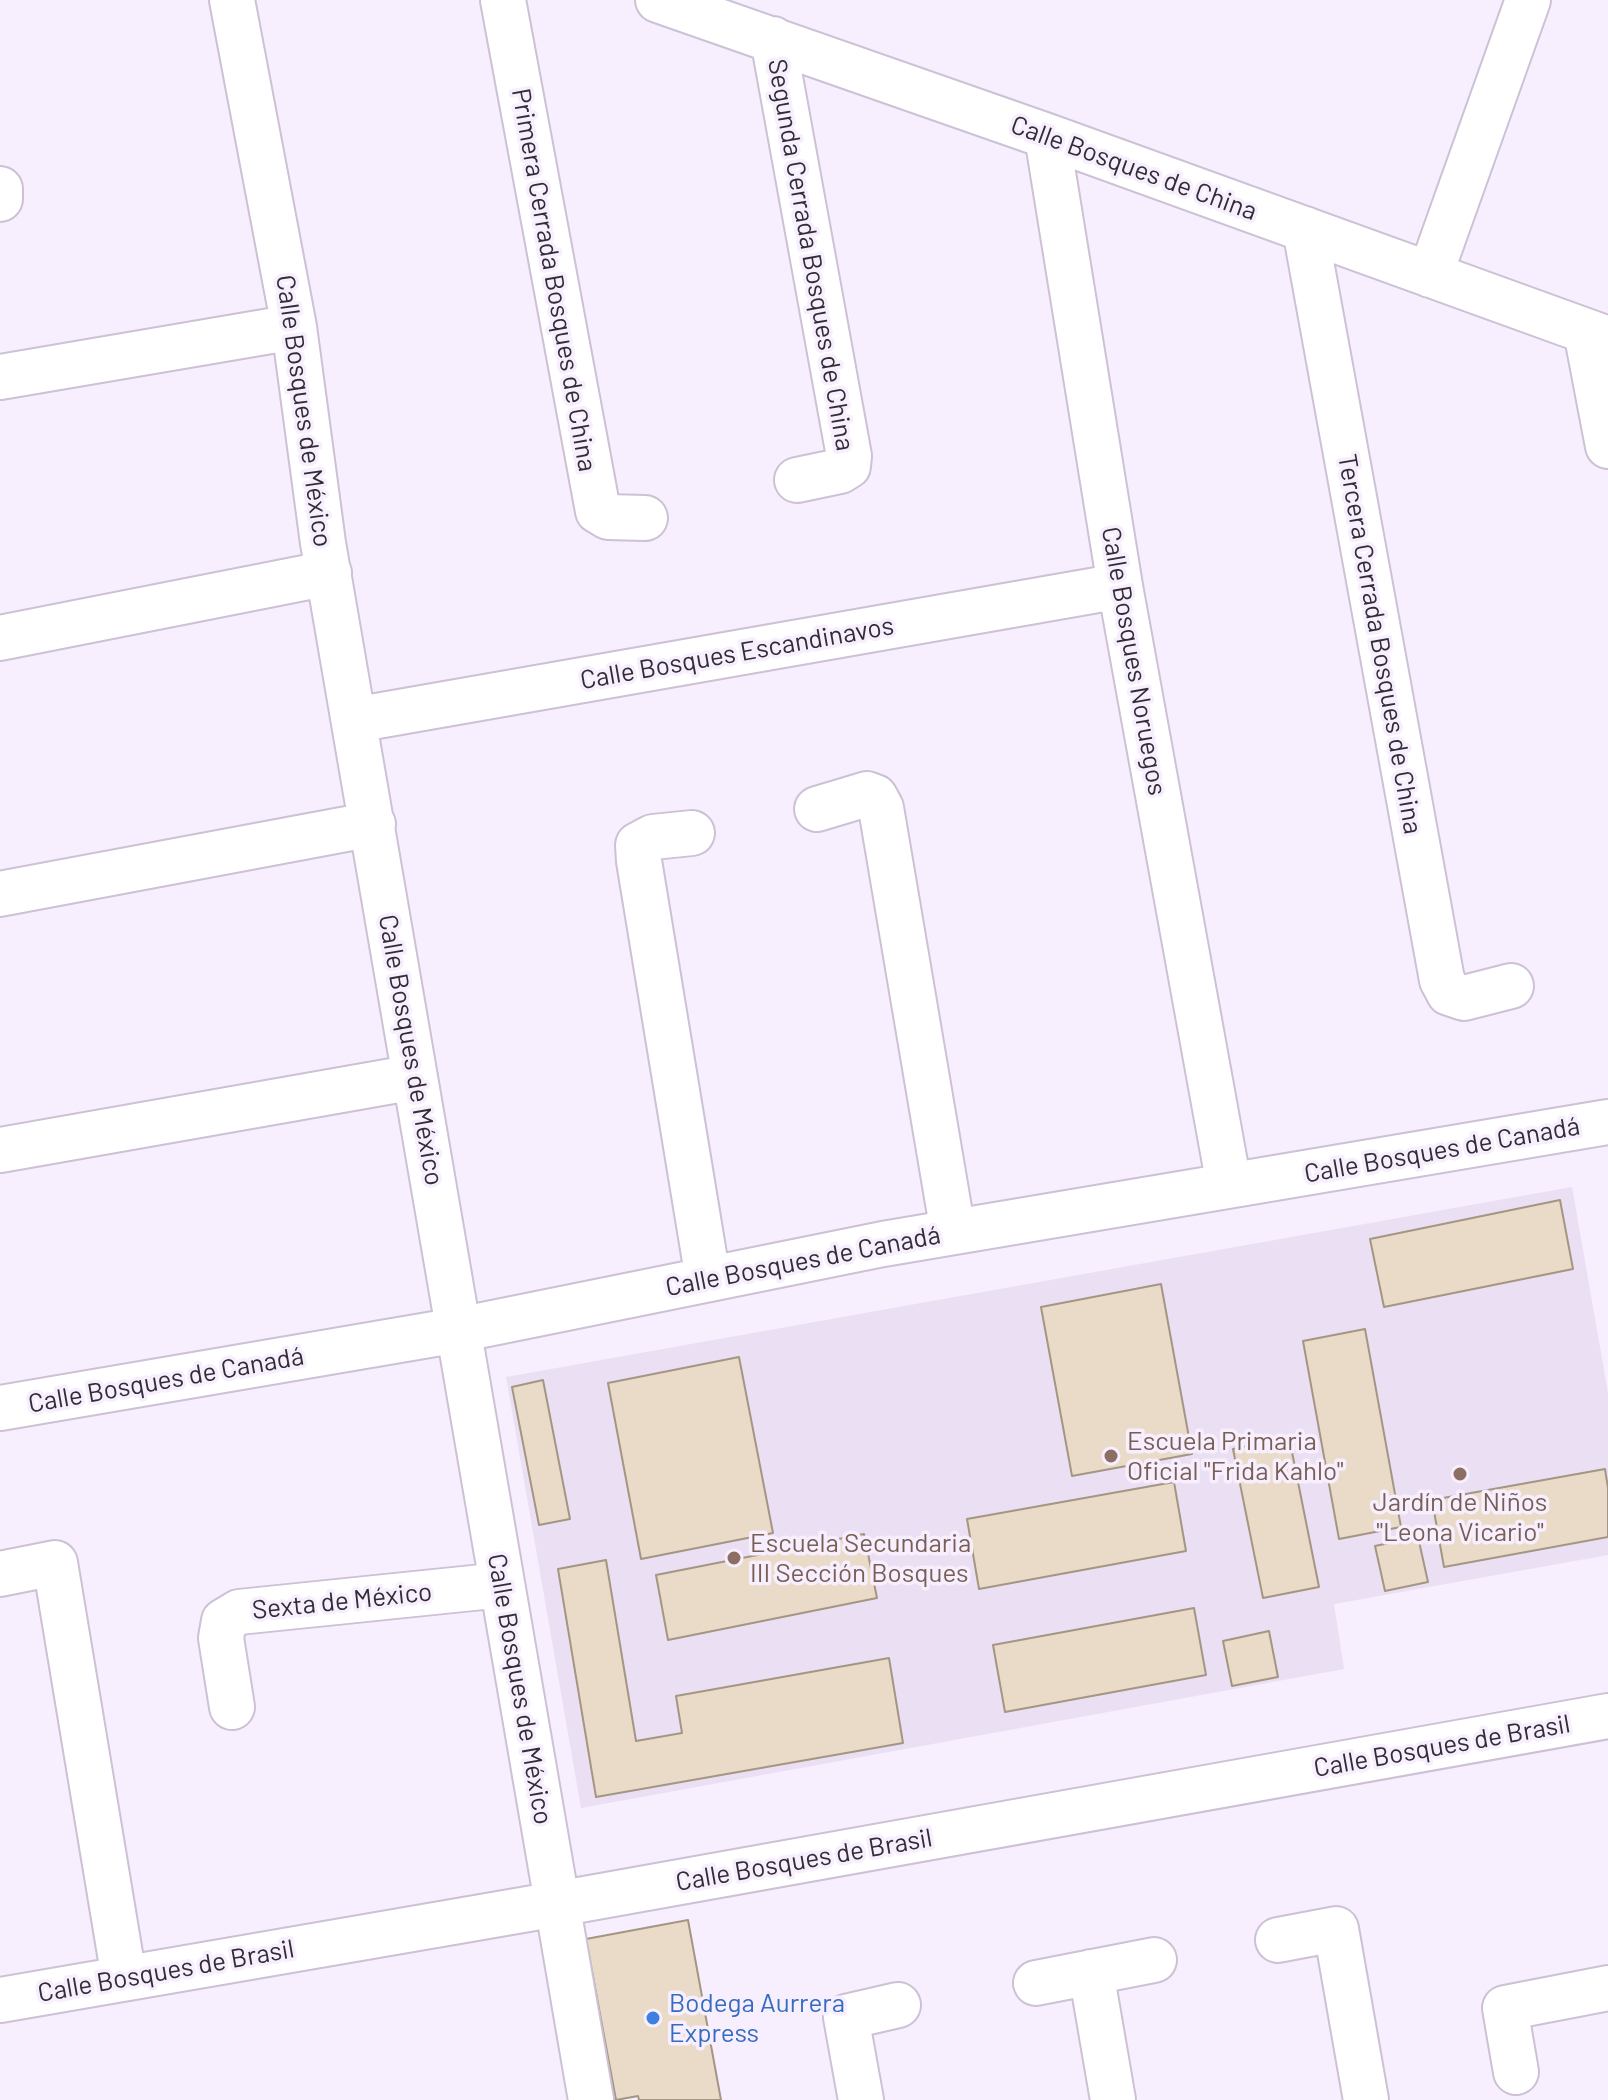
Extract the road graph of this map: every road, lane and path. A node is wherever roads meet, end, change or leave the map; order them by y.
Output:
1 (232, 0) edge
2 (503, 0) edge
3 (658, 0) edge
4 (1528, 0) edge
5 (773, 39) junction
6 (1047, 136) junction
7 (0, 189) edge
8 (0, 199) edge
9 (1305, 229) junction
10 (1430, 275) junction
11 (294, 327) junction
12 (1597, 335) edge
13 (0, 377) edge
14 (1608, 446) edge
15 (797, 480) dead end
16 (645, 518) dead end
17 (329, 573) junction
18 (1120, 586) junction
19 (0, 638) edge
20 (354, 720) junction
21 (817, 809) dead end
22 (373, 824) junction
23 (692, 833) dead end
24 (0, 894) edge
25 (1511, 986) dead end
26 (415, 1077) junction
27 (1608, 1122) edge
28 (0, 1150) edge
29 (1229, 1185) junction
30 (953, 1232) junction
31 (708, 1279) junction
32 (458, 1330) junction
33 (0, 1408) edge
34 (0, 1574) edge
35 (502, 1585) junction
36 (232, 1707) dead end
37 (1608, 1716) edge
38 (557, 1904) junction
39 (1278, 1940) dead end
40 (1154, 1960) dead end
41 (1091, 1972) junction
42 (124, 1978) junction
43 (1036, 1983) dead end
44 (1608, 1988) edge
45 (0, 2000) edge
46 (898, 2005) dead end
47 (1516, 2072) dead end
48 (591, 2100) edge
49 (861, 2100) edge
50 (1113, 2100) edge
51 (1366, 2100) edge

1 - 11 street, Calle Bosques de México
2 - 16 street, Primera Cerrada Bosques de China
3 - 5 street, Calle Bosques de China
4 - 10 street
5 - 6 street, Calle Bosques de China
5 - 15 street, Segunda Cerrada Bosques de China
6 - 9 street, Calle Bosques de China
6 - 18 street, Calle Bosques Noruegos
7 - 8 street
9 - 10 street, Calle Bosques de China
9 - 25 street, Tercera Cerrada Bosques de China
10 - 12 street, Calle Bosques de China
11 - 13 street
11 - 17 street, Calle Bosques de México
12 - 14 street
17 - 19 street
17 - 20 street, Calle Bosques de México
18 - 20 street, Calle Bosques Escandinavos
18 - 29 street, Calle Bosques Noruegos
20 - 22 street, Calle Bosques de México
21 - 30 street
22 - 24 street
22 - 26 street, Calle Bosques de México
23 - 31 street
26 - 28 street
26 - 32 street, Calle Bosques de México
27 - 29 street, Calle Bosques de Canadá
29 - 30 street, Calle Bosques de Canadá
30 - 31 street, Calle Bosques de Canadá
31 - 32 street, Calle Bosques de Canadá
32 - 33 street, Calle Bosques de Canadá
32 - 35 street, Calle Bosques de México
34 - 42 street
35 - 36 street, Sexta de México
35 - 38 street, Calle Bosques de México
37 - 38 street, Calle Bosques de Brasil
38 - 42 street, Calle Bosques de Brasil
38 - 48 street, Calle Bosques de México
39 - 51 street
40 - 41 street
41 - 43 street
41 - 50 street
42 - 45 street, Calle Bosques de Brasil
44 - 47 street
46 - 49 street

